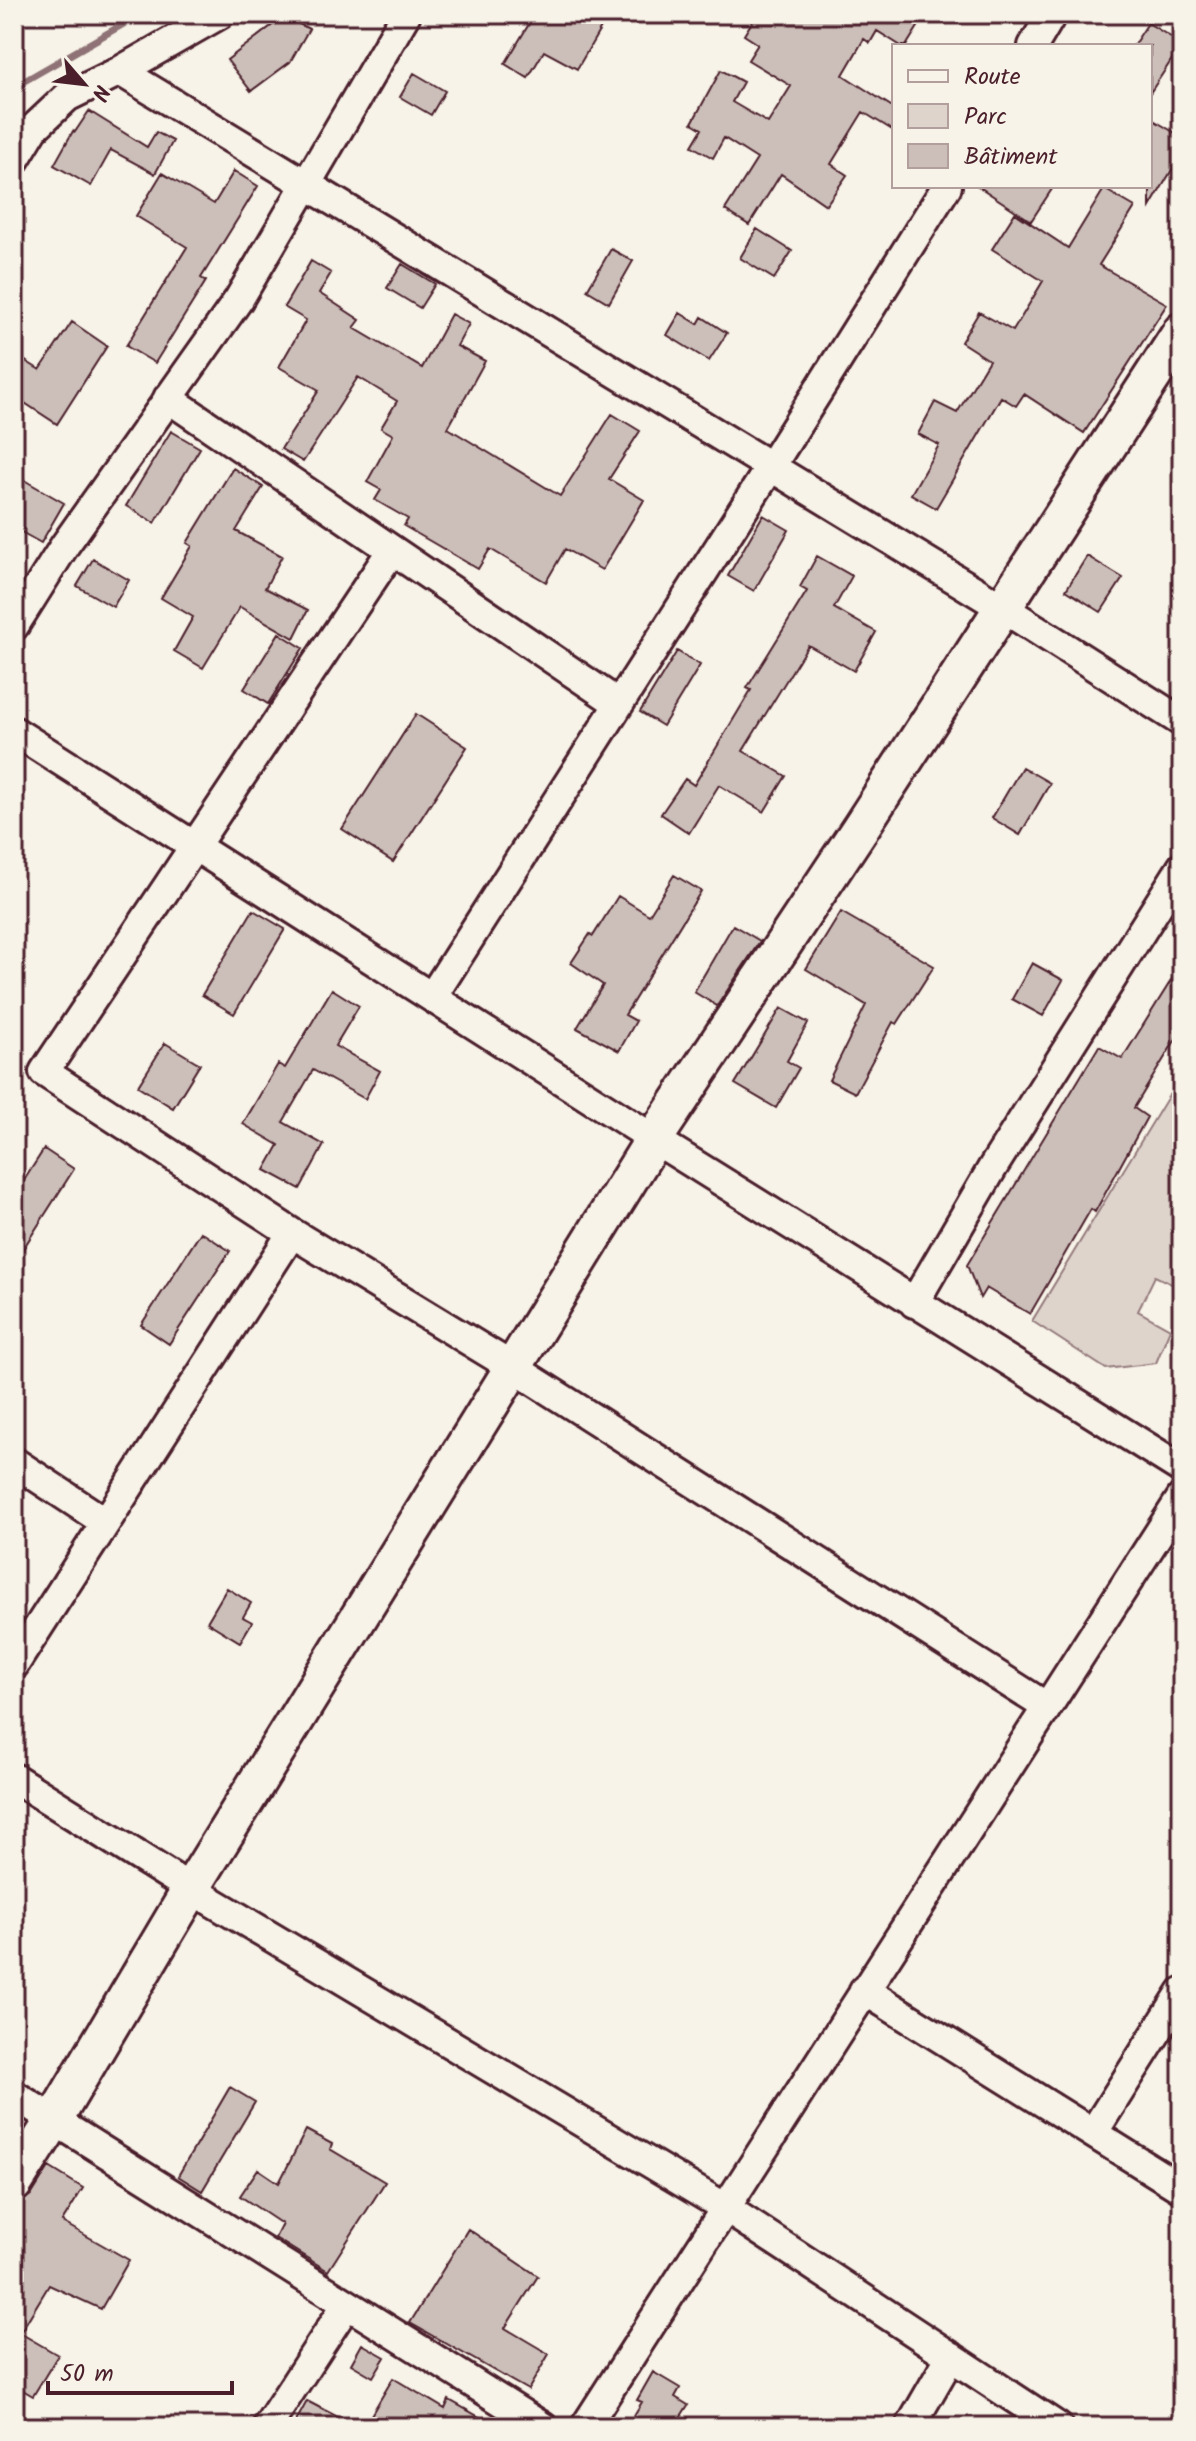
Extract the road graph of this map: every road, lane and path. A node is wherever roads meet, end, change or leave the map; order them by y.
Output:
1 (220, 14) edge
2 (406, 14) edge
3 (1052, 14) edge
4 (1034, 44) edge
5 (120, 71) junction
6 (14, 161) edge
7 (307, 184) junction
8 (946, 188) edge
9 (1182, 331) edge
10 (168, 398) junction
11 (771, 466) junction
12 (392, 550) junction
13 (1003, 608) junction
14 (14, 626) edge
15 (619, 704) junction
16 (1182, 722) edge
17 (14, 731) edge
18 (194, 847) junction
19 (1182, 867) edge
20 (432, 997) junction
21 (654, 1139) junction
22 (292, 1233) junction
23 (914, 1303) junction
24 (514, 1368) junction
25 (14, 1462) edge
26 (1182, 1469) edge
27 (1182, 1497) edge
28 (105, 1522) junction
29 (14, 1665) edge
30 (1047, 1707) junction
31 (14, 1778) edge
32 (191, 1889) junction
33 (864, 1990) junction
34 (1182, 1992) edge
35 (14, 2095) edge
36 (54, 2120) junction
37 (1093, 2133) junction
38 (14, 2183) edge
39 (1182, 2189) edge
40 (724, 2207) junction
41 (347, 2304) junction
42 (951, 2356) junction
43 (267, 2427) edge
44 (543, 2427) edge
45 (585, 2427) edge
46 (910, 2427) edge
47 (1058, 2427) edge

1 - 5 street
2 - 7 street
3 - 4 street
5 - 6 street
5 - 7 street
7 - 10 street
7 - 11 street
8 - 11 street
9 - 13 street
10 - 12 street
10 - 14 street
11 - 13 street
11 - 15 street
12 - 15 street
12 - 18 street
13 - 16 street
13 - 21 street
15 - 20 street
17 - 18 street
18 - 20 street
18 - 22 street
19 - 23 street
20 - 21 street
21 - 23 street
21 - 24 street
22 - 24 street
22 - 28 street
23 - 26 street
24 - 30 street
24 - 32 street
25 - 28 street
27 - 30 street
28 - 29 street
30 - 33 street
31 - 32 street
32 - 36 street
32 - 40 street
33 - 37 street
33 - 40 street
34 - 37 street
35 - 36 street
36 - 38 street
36 - 41 street
37 - 39 street
40 - 42 street
40 - 45 street
41 - 43 street
41 - 44 street
42 - 46 street
42 - 47 street

